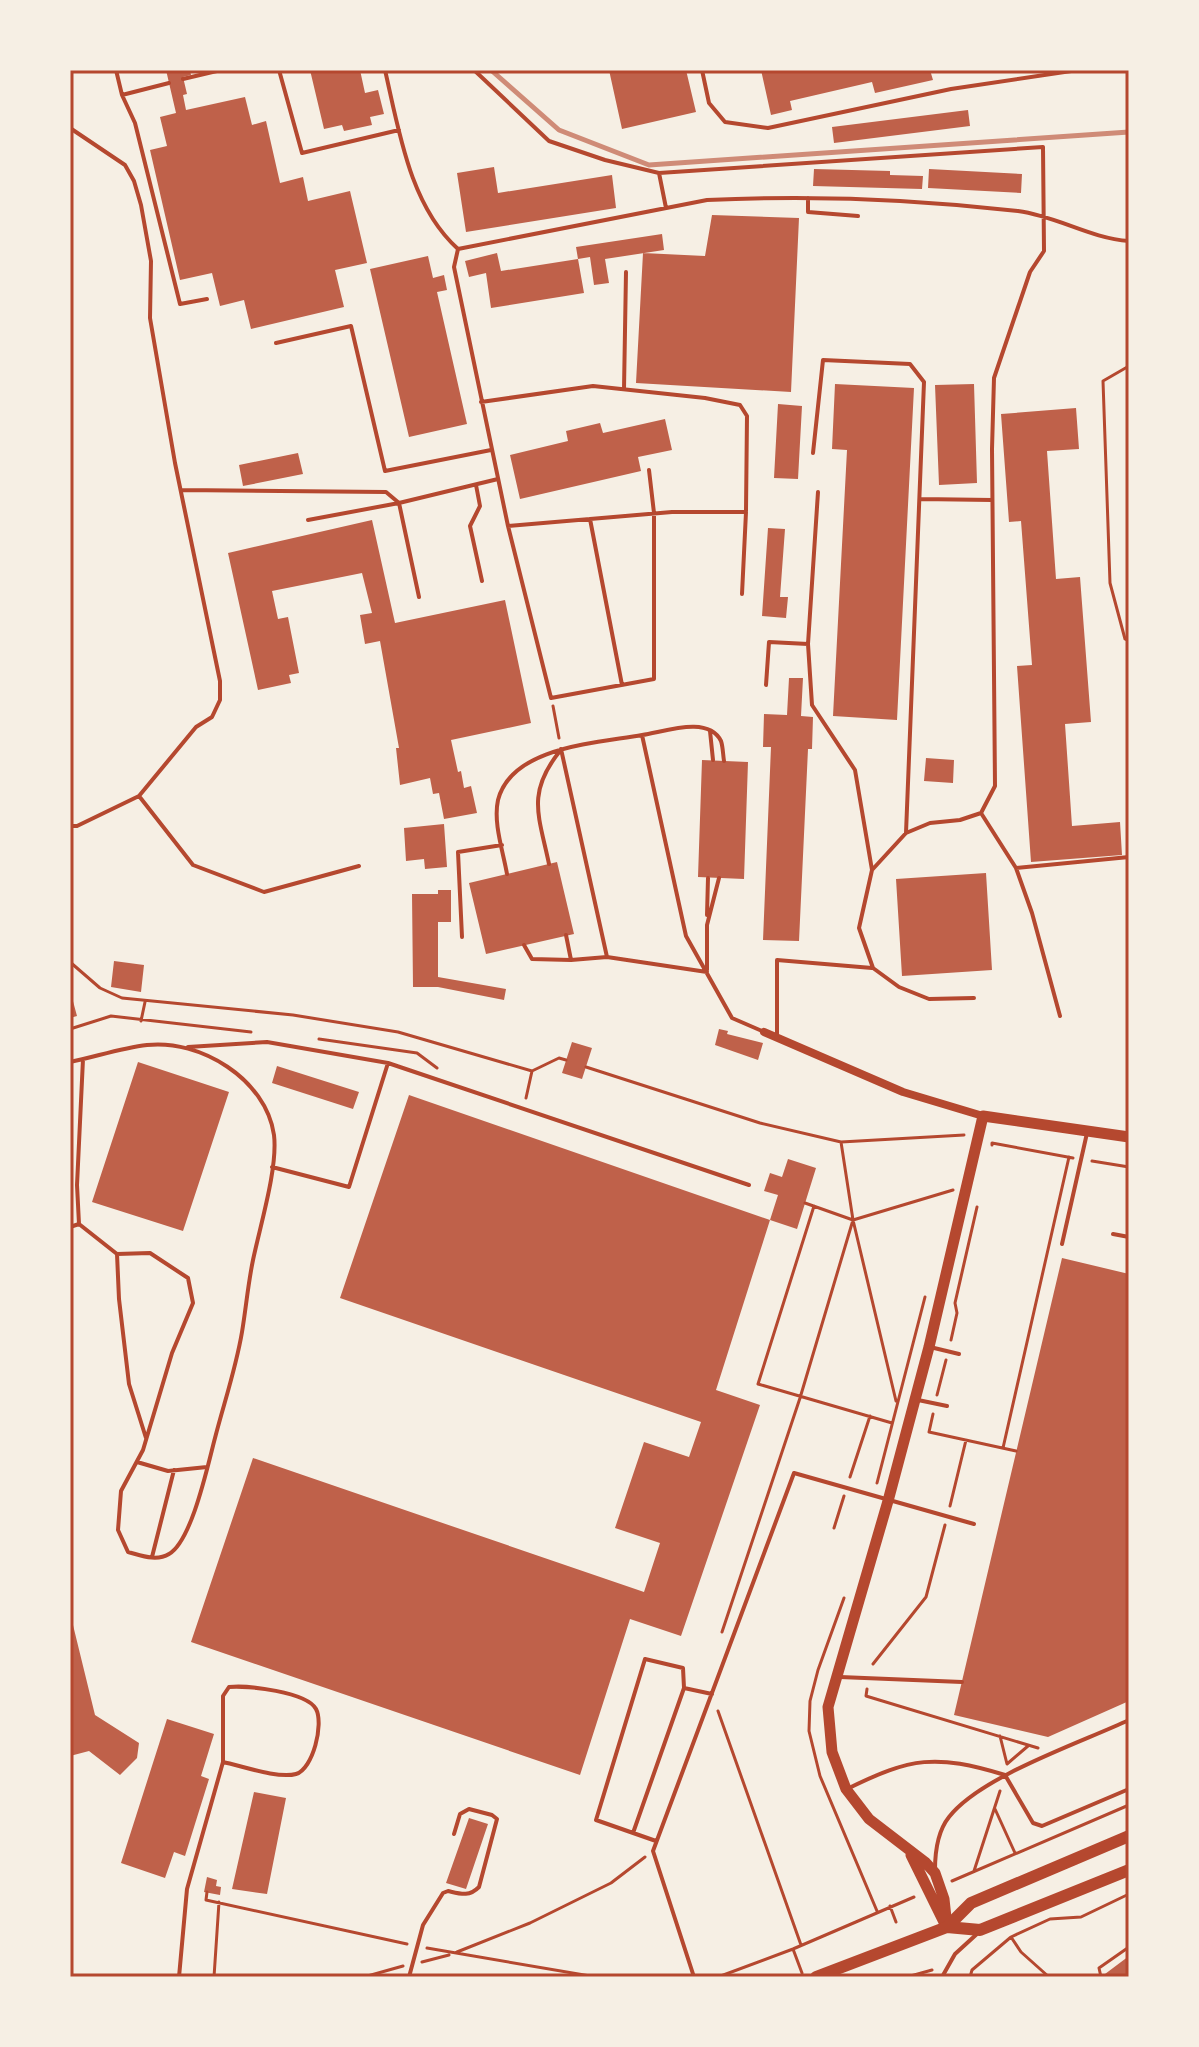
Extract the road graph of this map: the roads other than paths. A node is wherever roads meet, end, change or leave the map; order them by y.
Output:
1 (116, 70) edge
2 (221, 70) edge
3 (279, 70) edge
4 (385, 70) edge
5 (474, 70) edge
6 (702, 70) edge
7 (1078, 70) edge
8 (183, 79) dead end
9 (169, 83) dead end
10 (122, 95) junction
11 (70, 128) edge
12 (399, 130) junction
13 (659, 173) junction
14 (808, 198) junction
15 (666, 208) junction
16 (858, 216) dead end
17 (1045, 217) junction
18 (1129, 241) edge
19 (458, 249) junction
20 (626, 272) dead end
21 (207, 299) dead end
22 (276, 343) dead end
23 (624, 389) junction
24 (481, 402) junction
25 (491, 450) junction
26 (813, 453) dead end
27 (649, 470) dead end
28 (498, 479) junction
29 (476, 485) junction
30 (181, 490) junction
31 (818, 492) dead end
32 (920, 499) junction
33 (992, 500) junction
34 (399, 503) junction
35 (746, 512) junction
36 (654, 513) junction
37 (590, 519) junction
38 (308, 520) dead end
39 (508, 526) junction
40 (482, 581) dead end
41 (742, 594) dead end
42 (419, 597) dead end
43 (808, 644) junction
44 (622, 685) junction
45 (766, 685) dead end
46 (710, 729) junction
47 (642, 735) junction
48 (561, 749) junction
49 (713, 760) dead end
50 (724, 761) dead end
51 (139, 796) junction
52 (981, 813) junction
53 (70, 826) edge
54 (906, 833) junction
55 (502, 845) junction
56 (1129, 857) edge
57 (549, 864) dead end
58 (359, 866) dead end
59 (1016, 868) junction
60 (872, 870) junction
61 (507, 874) dead end
62 (708, 878) dead end
63 (719, 878) dead end
64 (707, 925) junction
65 (566, 935) dead end
66 (462, 937) dead end
67 (524, 945) dead end
68 (607, 957) junction
69 (571, 960) junction
70 (873, 968) junction
71 (707, 972) junction
72 (974, 998) dead end
73 (1060, 1016) dead end
74 (764, 1032) joint
75 (777, 1037) junction
76 (185, 1048) junction
77 (83, 1059) junction
78 (70, 1062) edge
79 (388, 1063) junction
80 (983, 1116) junction
81 (1088, 1130) junction
82 (1129, 1137) edge
83 (272, 1167) junction
84 (749, 1185) dead end
85 (79, 1224) junction
86 (70, 1227) edge
87 (1113, 1234) dead end
88 (1129, 1237) edge
89 (1062, 1244) dead end
90 (117, 1254) junction
91 (929, 1347) junction
92 (959, 1354) dead end
93 (915, 1400) junction
94 (947, 1406) dead end
95 (146, 1438) junction
96 (137, 1462) junction
97 (207, 1467) junction
98 (174, 1470) junction
99 (888, 1501) junction
100 (974, 1524) dead end
101 (151, 1558) junction
102 (837, 1677) junction
103 (962, 1682) dead end
104 (684, 1688) junction
105 (712, 1694) junction
106 (1129, 1720) edge
107 (223, 1762) junction
108 (1005, 1775) junction
109 (846, 1789) junction
110 (1129, 1789) edge
111 (633, 1833) junction
112 (454, 1834) dead end
113 (1129, 1836) edge
114 (656, 1841) junction
115 (907, 1848) junction
116 (1129, 1870) edge
117 (935, 1873) junction
118 (947, 1927) junction
119 (980, 1930) junction
120 (179, 1977) edge
121 (409, 1977) edge
122 (694, 1977) edge
123 (816, 1977) edge
124 (942, 1977) edge

1 - 10 lane
2 - 8 lane
3 - 12 lane
4 - 12 lane
5 - 13 lane
6 - 7 lane
9 - 10 lane
10 - 21 lane
11 - 30 lane
12 - 19 lane
13 - 15 lane
13 - 17 lane
14 - 15 lane
14 - 16 lane
14 - 17 lane
15 - 19 lane
17 - 18 lane
17 - 33 lane
19 - 24 lane
20 - 23 lane
22 - 25 lane
23 - 24 lane
23 - 35 lane
24 - 25 lane
25 - 28 lane
26 - 32 lane
27 - 36 lane
28 - 29 lane
28 - 39 lane
29 - 34 lane
29 - 40 lane
30 - 34 lane
30 - 51 lane
31 - 43 lane
32 - 33 lane
32 - 54 lane
33 - 52 lane
34 - 38 lane
34 - 42 lane
35 - 36 lane
35 - 41 lane
36 - 37 lane
36 - 44 lane
37 - 39 lane
37 - 44 lane
39 - 44 lane
43 - 45 lane
43 - 60 lane
46 - 47 lane
46 - 49 lane
46 - 50 lane
47 - 48 lane
47 - 71 lane
48 - 55 lane
48 - 57 lane
48 - 68 lane
51 - 53 lane
51 - 58 lane
52 - 54 lane
52 - 59 lane
54 - 60 lane
55 - 61 lane
55 - 66 lane
56 - 59 lane
59 - 73 lane
60 - 70 lane
62 - 64 lane
63 - 64 lane
64 - 71 lane
65 - 69 lane
67 - 69 lane
68 - 69 lane
68 - 71 lane
70 - 72 lane
70 - 75 lane
71 - 74 lane
74 - 75 street
75 - 80 street
76 - 77 lane
76 - 79 lane
76 - 83 lane
77 - 78 lane
77 - 85 lane
79 - 83 lane
79 - 84 lane
80 - 81 street
80 - 91 street
81 - 82 street
81 - 89 lane
83 - 97 lane
85 - 86 lane
85 - 90 lane
87 - 88 lane
90 - 95 lane
90 - 95 lane
91 - 92 lane
91 - 93 street
93 - 94 lane
93 - 99 street
95 - 96 lane
96 - 98 lane
96 - 101 lane
97 - 98 lane
97 - 101 lane
98 - 101 lane
99 - 100 lane
99 - 102 street
99 - 105 lane
102 - 103 lane
102 - 109 street
104 - 105 lane
104 - 111 lane
104 - 111 lane
105 - 114 lane
106 - 108 lane
107 - 107 lane
107 - 120 lane
108 - 109 lane
108 - 110 lane
108 - 117 lane
109 - 115 street
111 - 114 lane
112 - 121 lane
113 - 118 main road
114 - 122 lane
115 - 117 street
115 - 118 street
116 - 119 main road
117 - 118 street
118 - 119 main road
118 - 123 main road
119 - 124 lane

